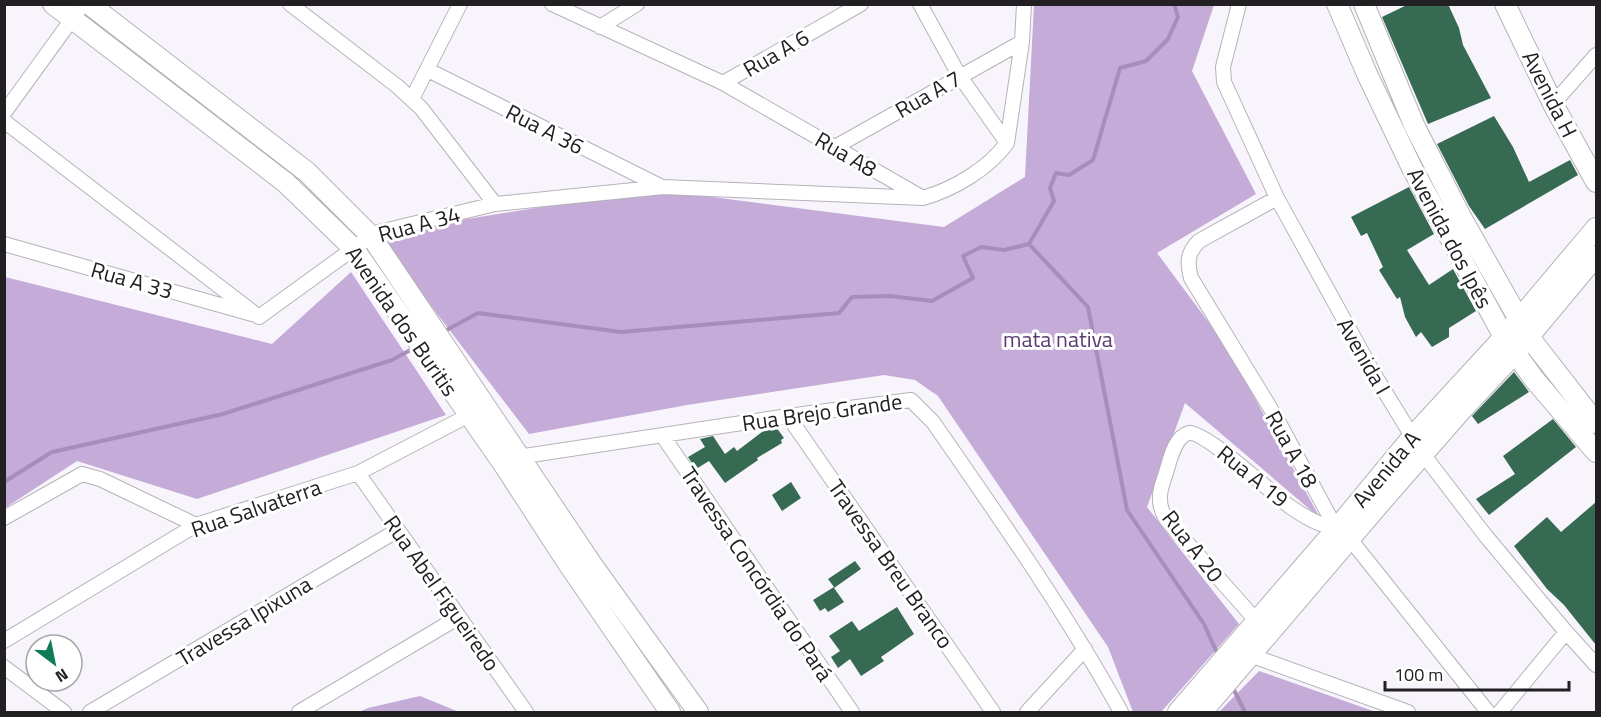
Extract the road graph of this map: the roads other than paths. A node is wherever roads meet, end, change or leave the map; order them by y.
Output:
1 (53, 4) edge
2 (89, 4) edge
3 (290, 4) edge
4 (459, 4) edge
5 (552, 4) edge
6 (637, 4) edge
7 (861, 4) edge
8 (920, 4) edge
9 (1024, 4) edge
10 (1239, 4) edge
11 (1337, 4) edge
12 (1364, 4) edge
13 (1505, 4) edge
14 (78, 13) edge
15 (600, 27) junction
16 (1022, 42) junction
17 (1596, 55) edge
18 (428, 70) junction
19 (959, 75) junction
20 (723, 83) junction
21 (412, 99) junction
22 (1553, 104) junction
23 (4, 113) edge
24 (4, 121) edge
25 (1007, 143) junction
26 (835, 147) junction
27 (1596, 182) edge
28 (663, 187) junction
29 (923, 198) junction
30 (1277, 198) junction
31 (495, 204) junction
32 (1596, 228) edge
33 (371, 236) junction
34 (4, 244) edge
35 (354, 249) junction
36 (1596, 256) edge
37 (259, 317) junction
38 (1519, 319) junction
39 (1529, 337) junction
40 (1510, 344) junction
41 (477, 411) junction
42 (788, 416) junction
43 (1596, 423) edge
44 (662, 435) junction
45 (1413, 436) junction
46 (1176, 445) joint
47 (1596, 452) edge
48 (1423, 454) junction
49 (511, 461) junction
50 (358, 473) junction
51 (4, 518) edge
52 (196, 525) junction
53 (1340, 529) junction
54 (398, 530) junction
55 (459, 617) junction
56 (1262, 628) junction
57 (1566, 632) junction
58 (4, 641) edge
59 (1085, 649) junction
60 (1250, 656) junction
61 (1596, 665) edge
62 (4, 667) edge
63 (1226, 671) junction
64 (64, 712) edge
65 (90, 712) edge
66 (298, 712) edge
67 (526, 712) edge
68 (670, 712) edge
69 (699, 712) edge
70 (852, 712) edge
71 (993, 712) edge
72 (1027, 712) edge
73 (1120, 712) edge
74 (1178, 712) edge
75 (1202, 712) edge
76 (1408, 712) edge
77 (1488, 712) edge
78 (1500, 712) edge

1 - 14 main road, Avenida dos Buritis
2 - 33 main road, Avenida dos Buritis
3 - 21 street
4 - 18 street
5 - 15 street, Rua A8
6 - 15 street
7 - 20 street, Rua A 6
8 - 19 street
9 - 16 street
10 - 30 street, Avenida I
11 - 40 main road, Avenida dos Ipês
12 - 38 main road, Avenida dos Ipês
13 - 22 main road, Avenida H
14 - 23 street
14 - 35 main road, Avenida dos Buritis
15 - 20 street, Rua A8
16 - 19 street, Rua A 7
16 - 25 street
17 - 22 street
18 - 21 street
18 - 28 street, Rua A 36
19 - 25 street
19 - 26 street, Rua A 7
20 - 26 street, Rua A8
21 - 31 street
22 - 27 main road, Avenida H
24 - 37 street
25 - 29 street
26 - 29 street, Rua A8
28 - 29 street, Rua A 34
28 - 31 street, Rua A 34
30 - 45 street, Avenida I
30 - 53 street, Rua A 18
31 - 33 street, Rua A 34
32 - 38 main road, Avenida A
33 - 35 street, Rua A 34
33 - 41 main road, Avenida dos Buritis
34 - 37 street, Rua A 33
35 - 37 street, Rua A 34
35 - 41 main road, Avenida dos Buritis
36 - 39 main road, Avenida A
38 - 39 main road, Avenida dos Ipês
38 - 40 main road, Avenida A
39 - 40 main road, Avenida A
39 - 43 main road, Avenida dos Ipês
40 - 45 main road, Avenida A
40 - 47 main road, Avenida dos Ipês
40 - 48 main road, Avenida A
41 - 49 main road, Avenida dos Buritis
41 - 50 street, Rua Salvaterra
42 - 44 street, Rua Brejo Grande
42 - 59 street, Rua Brejo Grande
42 - 71 street, Travessa Breu Branco
44 - 49 street, Rua Brejo Grande
44 - 70 street, Travessa Concórdia do Pará
45 - 48 street, Avenida I
45 - 53 main road, Avenida A
46 - 53 street, Rua A 19
46 - 56 street, Rua A 20
48 - 53 main road, Avenida A
48 - 57 street, Avenida I
49 - 68 main road, Avenida dos Buritis
49 - 69 main road, Avenida dos Buritis
50 - 52 street, Rua Salvaterra
50 - 54 street, Rua Abel Figueiredo
51 - 52 street
52 - 58 street, Rua Salvaterra
53 - 56 main road, Avenida A
53 - 77 street, Rua A 18
54 - 55 street, Rua Abel Figueiredo
54 - 65 street, Travessa Ipixuna
55 - 66 street
55 - 67 street, Rua Abel Figueiredo
56 - 60 main road, Avenida A
56 - 63 main road, Avenida A
57 - 61 street, Avenida I
57 - 78 street
59 - 72 street
59 - 73 street, Rua Brejo Grande
60 - 63 main road, Avenida A
60 - 76 street
62 - 64 street
63 - 74 main road, Avenida A
63 - 75 main road, Avenida A

